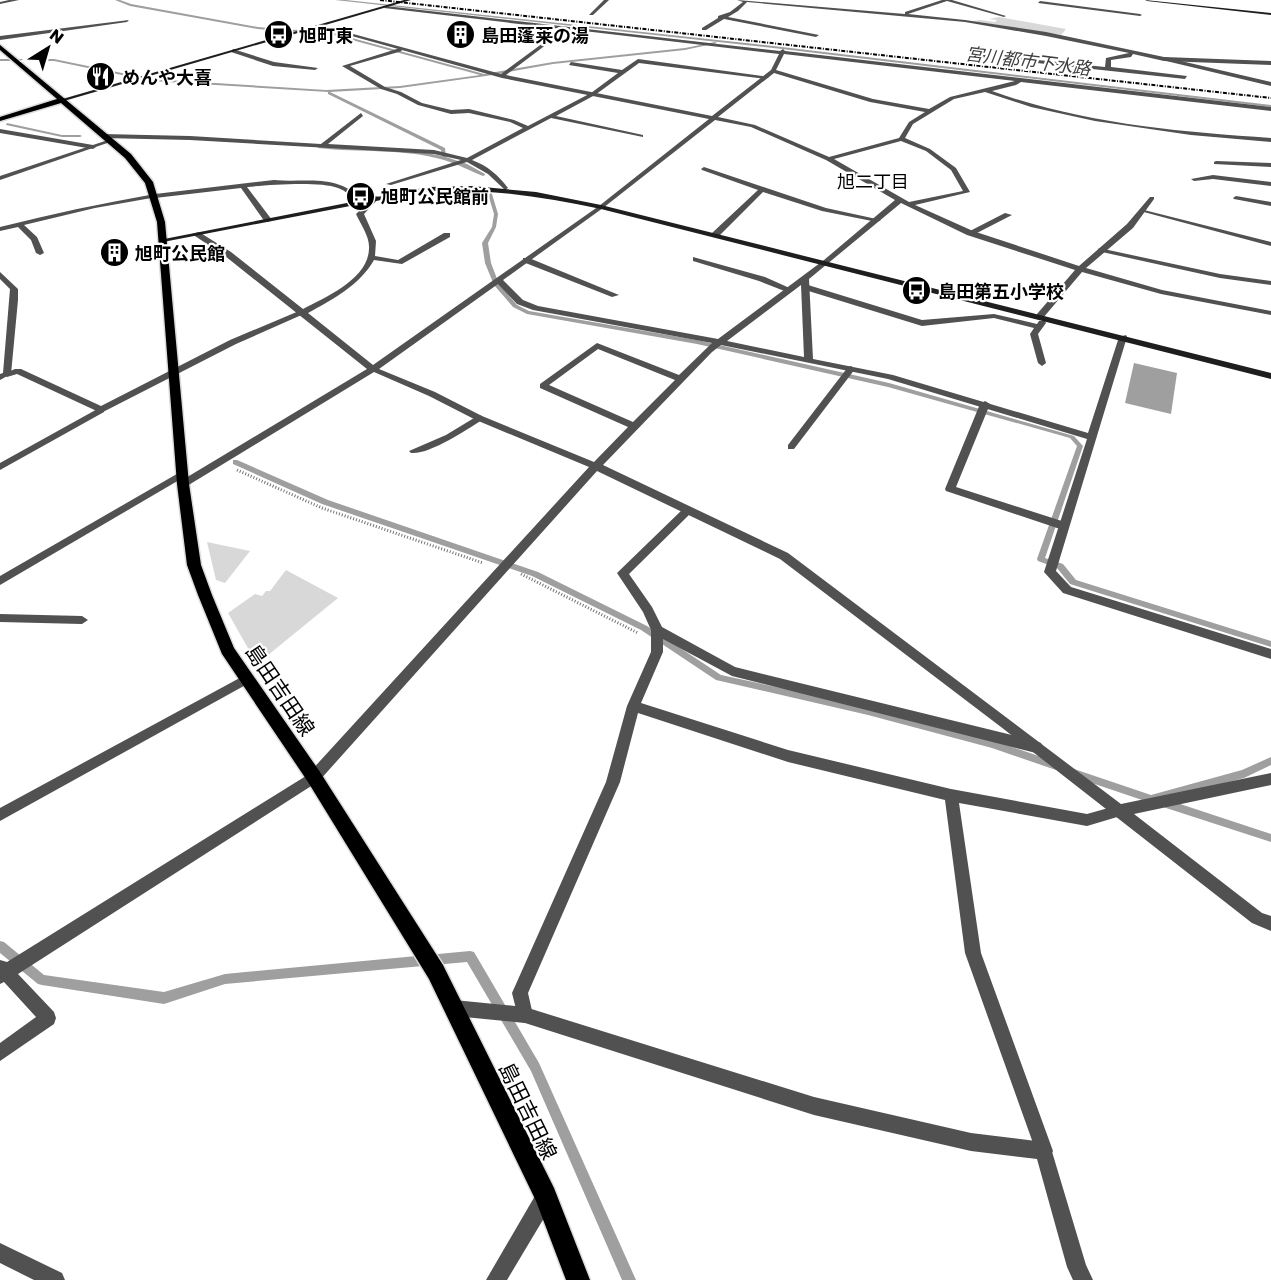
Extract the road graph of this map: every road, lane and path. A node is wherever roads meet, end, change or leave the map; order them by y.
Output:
1 (17, 0) edge
2 (409, 0) edge
3 (607, 0) edge
4 (739, 0) edge
5 (829, 0) edge
6 (1147, 0) edge
7 (746, 1) edge
8 (1040, 2) dead end
9 (0, 3) edge
10 (386, 7) junction
11 (833, 8) junction
12 (591, 14) dead end
13 (1271, 14) edge
14 (900, 15) junction
15 (1140, 15) dead end
16 (1004, 16) dead end
17 (720, 17) junction
18 (127, 21) dead end
19 (318, 26) junction
20 (567, 27) junction
21 (704, 29) dead end
22 (816, 35) dead end
23 (0, 38) edge
24 (0, 47) edge
25 (400, 50) junction
26 (233, 51) junction
27 (783, 51) junction
28 (1132, 51) junction
29 (971, 54) dead end
30 (1164, 59) junction
31 (1271, 63) edge
32 (571, 64) dead end
33 (315, 68) dead end
34 (1108, 68) junction
35 (773, 71) junction
36 (623, 72) junction
37 (502, 76) junction
38 (766, 77) junction
39 (1185, 77) dead end
40 (1022, 79) junction
41 (1271, 84) edge
42 (987, 92) junction
43 (593, 94) junction
44 (62, 100) junction
45 (1271, 109) edge
46 (929, 111) junction
47 (361, 115) dead end
48 (550, 116) junction
49 (716, 117) junction
50 (0, 119) edge
51 (528, 128) junction
52 (0, 131) edge
53 (641, 136) dead end
54 (901, 139) junction
55 (1271, 140) edge
56 (102, 141) junction
57 (323, 145) junction
58 (828, 159) junction
59 (467, 160) junction
60 (1216, 163) dead end
61 (1271, 165) edge
62 (704, 169) dead end
63 (0, 178) edge
64 (1194, 179) dead end
65 (389, 184) dead end
66 (1271, 184) edge
67 (242, 185) junction
68 (505, 188) junction
69 (762, 189) junction
70 (156, 196) junction
71 (377, 197) junction
72 (1152, 198) dead end
73 (1236, 198) dead end
74 (359, 201) junction
75 (904, 202) junction
76 (1271, 204) edge
77 (601, 207) junction
78 (1142, 210) junction
79 (1008, 215) dead end
80 (268, 220) junction
81 (877, 220) junction
82 (19, 224) junction
83 (0, 229) edge
84 (970, 233) junction
85 (196, 234) junction
86 (447, 235) dead end
87 (715, 235) junction
88 (163, 240) junction
89 (1271, 244) edge
90 (1102, 250) junction
91 (40, 253) dead end
92 (371, 257) junction
93 (696, 259) dead end
94 (526, 260) junction
95 (827, 262) junction
96 (1080, 269) junction
97 (0, 274) edge
98 (498, 280) junction
99 (805, 282) junction
100 (1271, 283) edge
101 (790, 290) junction
102 (615, 296) dead end
103 (302, 313) junction
104 (1271, 313) edge
105 (1043, 317) junction
106 (1038, 327) junction
107 (1123, 337) junction
108 (719, 342) junction
109 (809, 361) junction
110 (1042, 363) dead end
111 (373, 369) junction
112 (851, 369) junction
113 (172, 372) junction
114 (4, 376) edge
115 (1271, 376) edge
116 (680, 379) junction
117 (985, 404) junction
118 (101, 410) junction
119 (479, 418) junction
120 (634, 426) junction
121 (1091, 437) junction
122 (791, 447) dead end
123 (414, 451) dead end
124 (219, 462) junction
125 (596, 466) junction
126 (0, 467) edge
127 (182, 479) junction
128 (688, 510) junction
129 (1064, 526) junction
130 (502, 570) junction
131 (0, 581) edge
132 (0, 618) edge
133 (82, 620) dead end
134 (657, 637) junction
135 (1271, 654) edge
136 (247, 679) junction
137 (633, 706) junction
138 (1036, 747) junction
139 (314, 777) junction
140 (1271, 779) edge
141 (951, 795) junction
142 (1119, 812) junction
143 (0, 815) edge
144 (1271, 924) edge
145 (2, 971) edge
146 (454, 1008) junction
147 (525, 1015) junction
148 (0, 1053) edge
149 (1044, 1151) junction
150 (546, 1196) junction
151 (0, 1252) edge
152 (55, 1280) edge
153 (496, 1280) edge
154 (579, 1280) edge
155 (1083, 1280) edge

1 - 9 street
2 - 10 street
3 - 12 street
4 - 7 street
5 - 11 street
6 - 13 street
7 - 11 street
7 - 17 street
8 - 15 street
10 - 19 street
10 - 20 street
11 - 14 street
14 - 16 street
14 - 28 street
17 - 21 street
17 - 22 street
18 - 23 street
19 - 25 street
19 - 26 street
20 - 27 street
20 - 37 street
24 - 44 main road, 島田吉田線
25 - 37 street
25 - 51 street
26 - 33 street
26 - 44 street
27 - 35 street
27 - 40 street
28 - 30 street
28 - 34 street
29 - 34 street
30 - 31 street
30 - 41 street
32 - 36 street
34 - 39 street
35 - 38 street
35 - 46 street
36 - 38 street
36 - 43 street
37 - 43 street
38 - 49 street
40 - 42 street
40 - 45 street
42 - 46 street
42 - 55 street
43 - 48 street
43 - 49 street
44 - 50 main road
44 - 56 main road, 島田吉田線
46 - 54 street
47 - 57 street
48 - 51 street
48 - 53 street
49 - 58 street
49 - 77 street
51 - 59 street
52 - 56 street
54 - 58 street
54 - 75 street
56 - 57 street
56 - 63 street
56 - 70 main road, 島田吉田線
57 - 59 street
58 - 75 street
59 - 65 street
59 - 68 street
60 - 61 street
62 - 69 street
64 - 66 street
67 - 70 street
67 - 74 street
67 - 80 street
68 - 71 street
68 - 77 street
69 - 81 street
69 - 87 street
70 - 82 street
70 - 88 main road, 島田吉田線
71 - 74 street
71 - 92 street
72 - 78 street
73 - 76 street
74 - 80 street
75 - 81 street
75 - 84 street
77 - 87 street
77 - 94 street
78 - 89 street
78 - 90 street
79 - 84 street
80 - 85 street
81 - 95 street
82 - 83 street
82 - 91 street
84 - 96 street
85 - 88 street
85 - 103 street
86 - 92 street
87 - 95 street
88 - 113 main road, 島田吉田線
90 - 96 street
90 - 100 street
92 - 103 street
93 - 101 street
94 - 98 street
94 - 102 street
95 - 99 street
95 - 105 street
96 - 104 street
96 - 105 street
97 - 114 street
98 - 108 street
98 - 111 street
99 - 101 street
99 - 106 street
99 - 109 street
101 - 108 street
103 - 111 street
103 - 113 street
105 - 106 street
105 - 107 street
106 - 110 street
107 - 115 street
107 - 121 street
108 - 109 street
108 - 116 street
109 - 112 street
111 - 119 street
111 - 124 street
112 - 117 street
112 - 122 street
113 - 118 street
113 - 127 main road, 島田吉田線
114 - 118 street
116 - 120 street
116 - 120 street
117 - 121 street
117 - 129 street
118 - 126 street
119 - 123 street
119 - 125 street
120 - 125 street
121 - 129 street
124 - 127 street
124 - 130 path
125 - 128 street
125 - 130 street
127 - 131 street
127 - 136 main road, 島田吉田線
128 - 134 street
128 - 138 street
129 - 135 street
130 - 134 path
130 - 139 street
132 - 133 street
134 - 137 street
134 - 138 street
136 - 139 main road, 島田吉田線
136 - 143 street
137 - 141 street
137 - 147 street
138 - 142 street
139 - 145 street
139 - 146 main road, 島田吉田線
140 - 142 street
141 - 142 street
141 - 149 street
142 - 144 street
145 - 148 street
146 - 147 street
146 - 150 main road, 島田吉田線
147 - 149 street
149 - 155 street
150 - 153 street
150 - 154 main road, 島田吉田線
151 - 152 street

